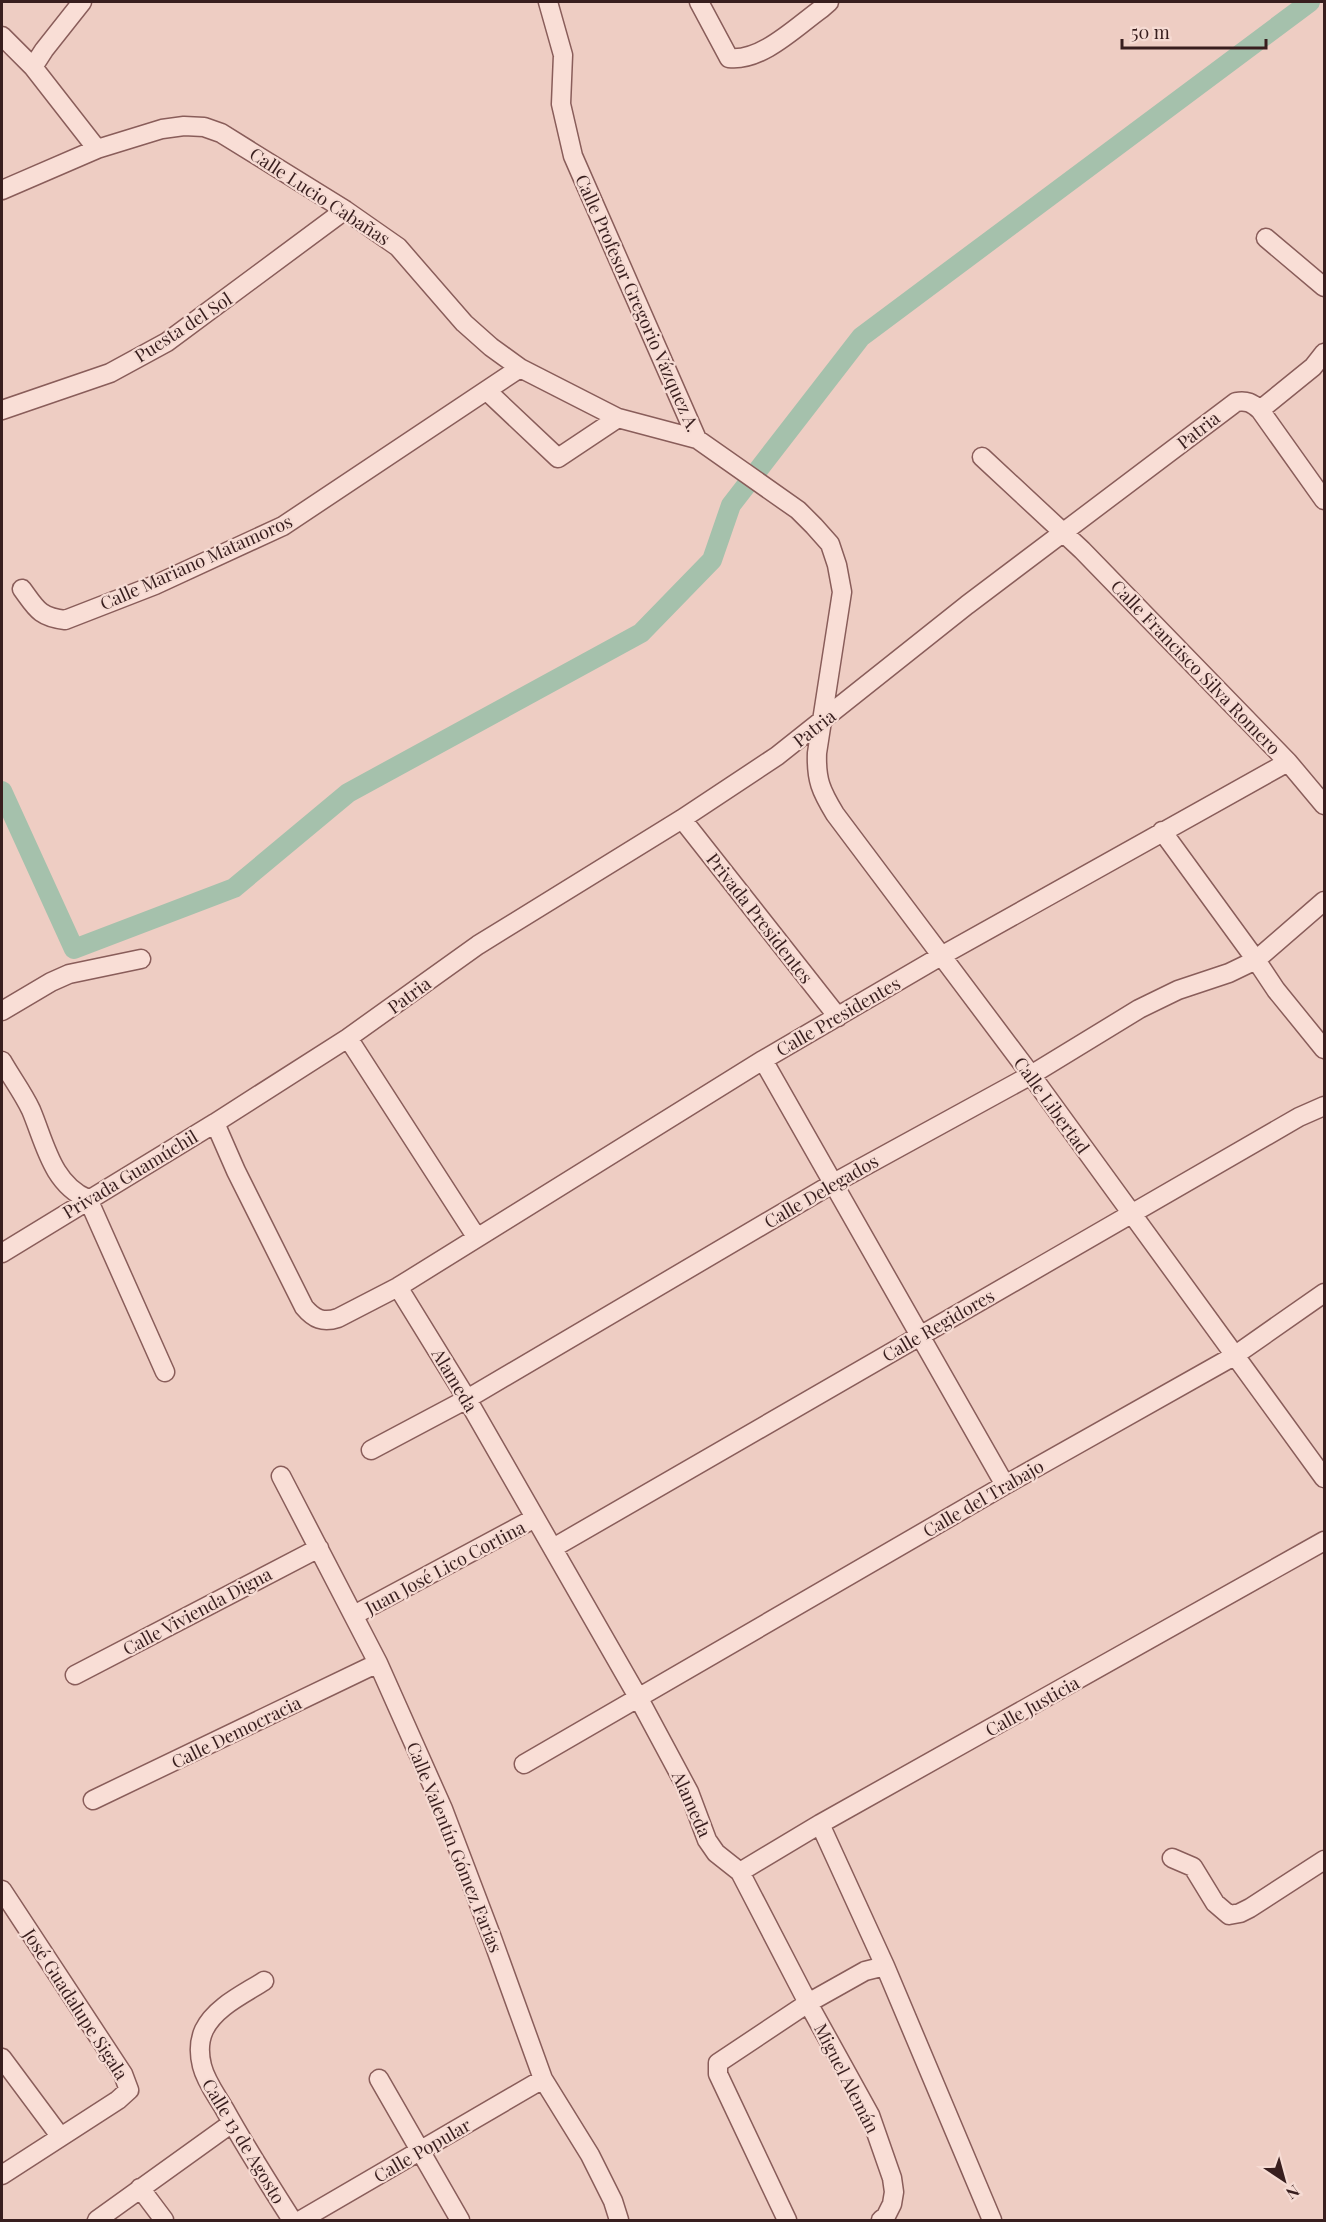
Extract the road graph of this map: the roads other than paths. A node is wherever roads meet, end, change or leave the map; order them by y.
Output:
1 (82, 2) edge
2 (548, 2) edge
3 (699, 2) edge
4 (829, 2) edge
5 (2, 36) edge
6 (33, 67) junction
7 (97, 149) junction
8 (2, 190) edge
9 (345, 210) junction
10 (1266, 238) dead end
11 (1324, 287) edge
12 (1324, 353) edge
13 (520, 368) junction
14 (487, 391) junction
15 (2, 410) edge
16 (1260, 410) junction
17 (618, 418) junction
18 (697, 440) junction
19 (982, 457) dead end
20 (1324, 500) edge
21 (1063, 532) junction
22 (21, 589) dead end
23 (823, 721) junction
24 (1288, 762) junction
25 (1324, 805) edge
26 (682, 819) junction
27 (1161, 831) junction
28 (1324, 901) edge
29 (941, 956) junction
30 (141, 959) dead end
31 (1256, 960) junction
32 (2, 1011) edge
33 (838, 1017) junction
34 (348, 1038) junction
35 (1324, 1049) edge
36 (763, 1060) junction
37 (2, 1061) edge
38 (1030, 1075) junction
39 (1324, 1106) edge
40 (215, 1123) junction
41 (832, 1184) junction
42 (88, 1199) junction
43 (1132, 1215) junction
44 (477, 1238) junction
45 (2, 1253) edge
46 (398, 1287) junction
47 (1324, 1293) edge
48 (918, 1336) junction
49 (1234, 1356) junction
50 (165, 1372) dead end
51 (467, 1399) junction
52 (371, 1450) dead end
53 (281, 1476) dead end
54 (1324, 1478) edge
55 (1005, 1485) junction
56 (535, 1518) junction
57 (1324, 1541) edge
58 (319, 1548) junction
59 (553, 1548) junction
60 (354, 1615) junction
61 (378, 1663) junction
62 (75, 1675) dead end
63 (638, 1697) junction
64 (524, 1764) dead end
65 (93, 1800) dead end
66 (820, 1824) junction
67 (1172, 1858) dead end
68 (1324, 1860) edge
69 (740, 1872) junction
70 (2, 1890) edge
71 (885, 1966) junction
72 (264, 1981) dead end
73 (808, 2003) junction
74 (2, 2058) edge
75 (379, 2079) dead end
76 (543, 2079) junction
77 (232, 2123) junction
78 (60, 2136) junction
79 (421, 2151) junction
80 (2, 2175) edge
81 (140, 2188) junction
82 (97, 2220) edge
83 (164, 2220) edge
84 (292, 2220) edge
85 (301, 2220) edge
86 (460, 2220) edge
87 (619, 2220) edge
88 (787, 2220) edge
89 (881, 2220) edge
90 (992, 2220) edge

1 - 6 street
2 - 18 street, Calle Profesor Gregorio Vázquez A.
3 - 4 street
5 - 6 street
6 - 7 street
7 - 8 street, Calle Lucio Cabañas
7 - 9 street, Calle Lucio Cabañas
9 - 13 street, Calle Lucio Cabañas
9 - 15 street, Puesta del Sol
10 - 11 street
12 - 16 street
13 - 14 street, Calle Mariano Matamoros
13 - 17 street, Calle Lucio Cabañas
14 - 17 street
14 - 22 street, Calle Mariano Matamoros
16 - 20 street
16 - 21 street, Patria
17 - 18 street, Calle Lucio Cabañas
18 - 23 street, Calle Profesor Gregorio Vázquez A.
19 - 21 street, Calle Francisco Silva Romero
21 - 23 street, Patria
21 - 24 street, Calle Francisco Silva Romero
23 - 26 street, Patria
23 - 29 street, Calle Libertad
24 - 25 street, Calle Francisco Silva Romero
24 - 27 street, Calle Presidentes
26 - 33 street, Privada Presidentes
26 - 34 street, Patria
27 - 29 street, Calle Presidentes
27 - 31 street
28 - 31 street, Calle Delegados
29 - 33 street, Calle Presidentes
29 - 38 street, Calle Libertad
30 - 32 street
31 - 35 street
31 - 38 street, Calle Delegados
33 - 36 street, Calle Presidentes
34 - 40 street, Patria
34 - 44 street
36 - 41 street
36 - 44 street, Calle Presidentes
37 - 42 street
38 - 41 street, Calle Delegados
38 - 43 street, Calle Libertad
39 - 43 street, Calle Regidores
40 - 42 street, Privada Guamúchil
40 - 46 street, Privada Guamúchil
41 - 48 street
41 - 51 street, Calle Delegados
42 - 45 street, Privada Guamúchil
42 - 50 street
43 - 48 street, Calle Regidores
43 - 49 street, Calle Libertad
44 - 46 street, Calle Presidentes
46 - 51 street, Alameda
47 - 49 street, Calle del Trabajo
48 - 55 street
48 - 59 street, Calle Regidores
49 - 54 street, Calle Libertad
49 - 55 street, Calle del Trabajo
51 - 52 street, Calle Delegados
51 - 56 street, Alameda
53 - 58 street, Calle Valentín Gómez Farías
55 - 63 street, Calle del Trabajo
56 - 59 street, Alameda
56 - 60 street, Juan José Lico Cortina
57 - 66 street, Calle Justicia
58 - 60 street, Calle Valentín Gómez Farías
58 - 62 street, Calle Vivienda Digna
59 - 63 street, Alameda
60 - 61 street, Calle Valentín Gómez Farías
61 - 65 street, Calle Democracia
61 - 76 street, Calle Valentín Gómez Farías
63 - 64 street, Calle del Trabajo
63 - 69 street, Alameda
66 - 69 street, Calle Justicia
66 - 71 street
67 - 68 street
69 - 73 street, Alameda
70 - 78 street, José Guadalupe Sigala
71 - 73 street
71 - 90 street
72 - 77 street, Calle 13 de Agosto
73 - 88 street
73 - 89 street, Miguel Alemán
74 - 78 street
75 - 79 street
76 - 79 street, Calle Popular
76 - 87 street, Calle Valentín Gómez Farías
77 - 81 street
77 - 84 street, Calle 13 de Agosto
78 - 80 street
79 - 85 street, Calle Popular
79 - 86 street
81 - 82 street
81 - 83 street

